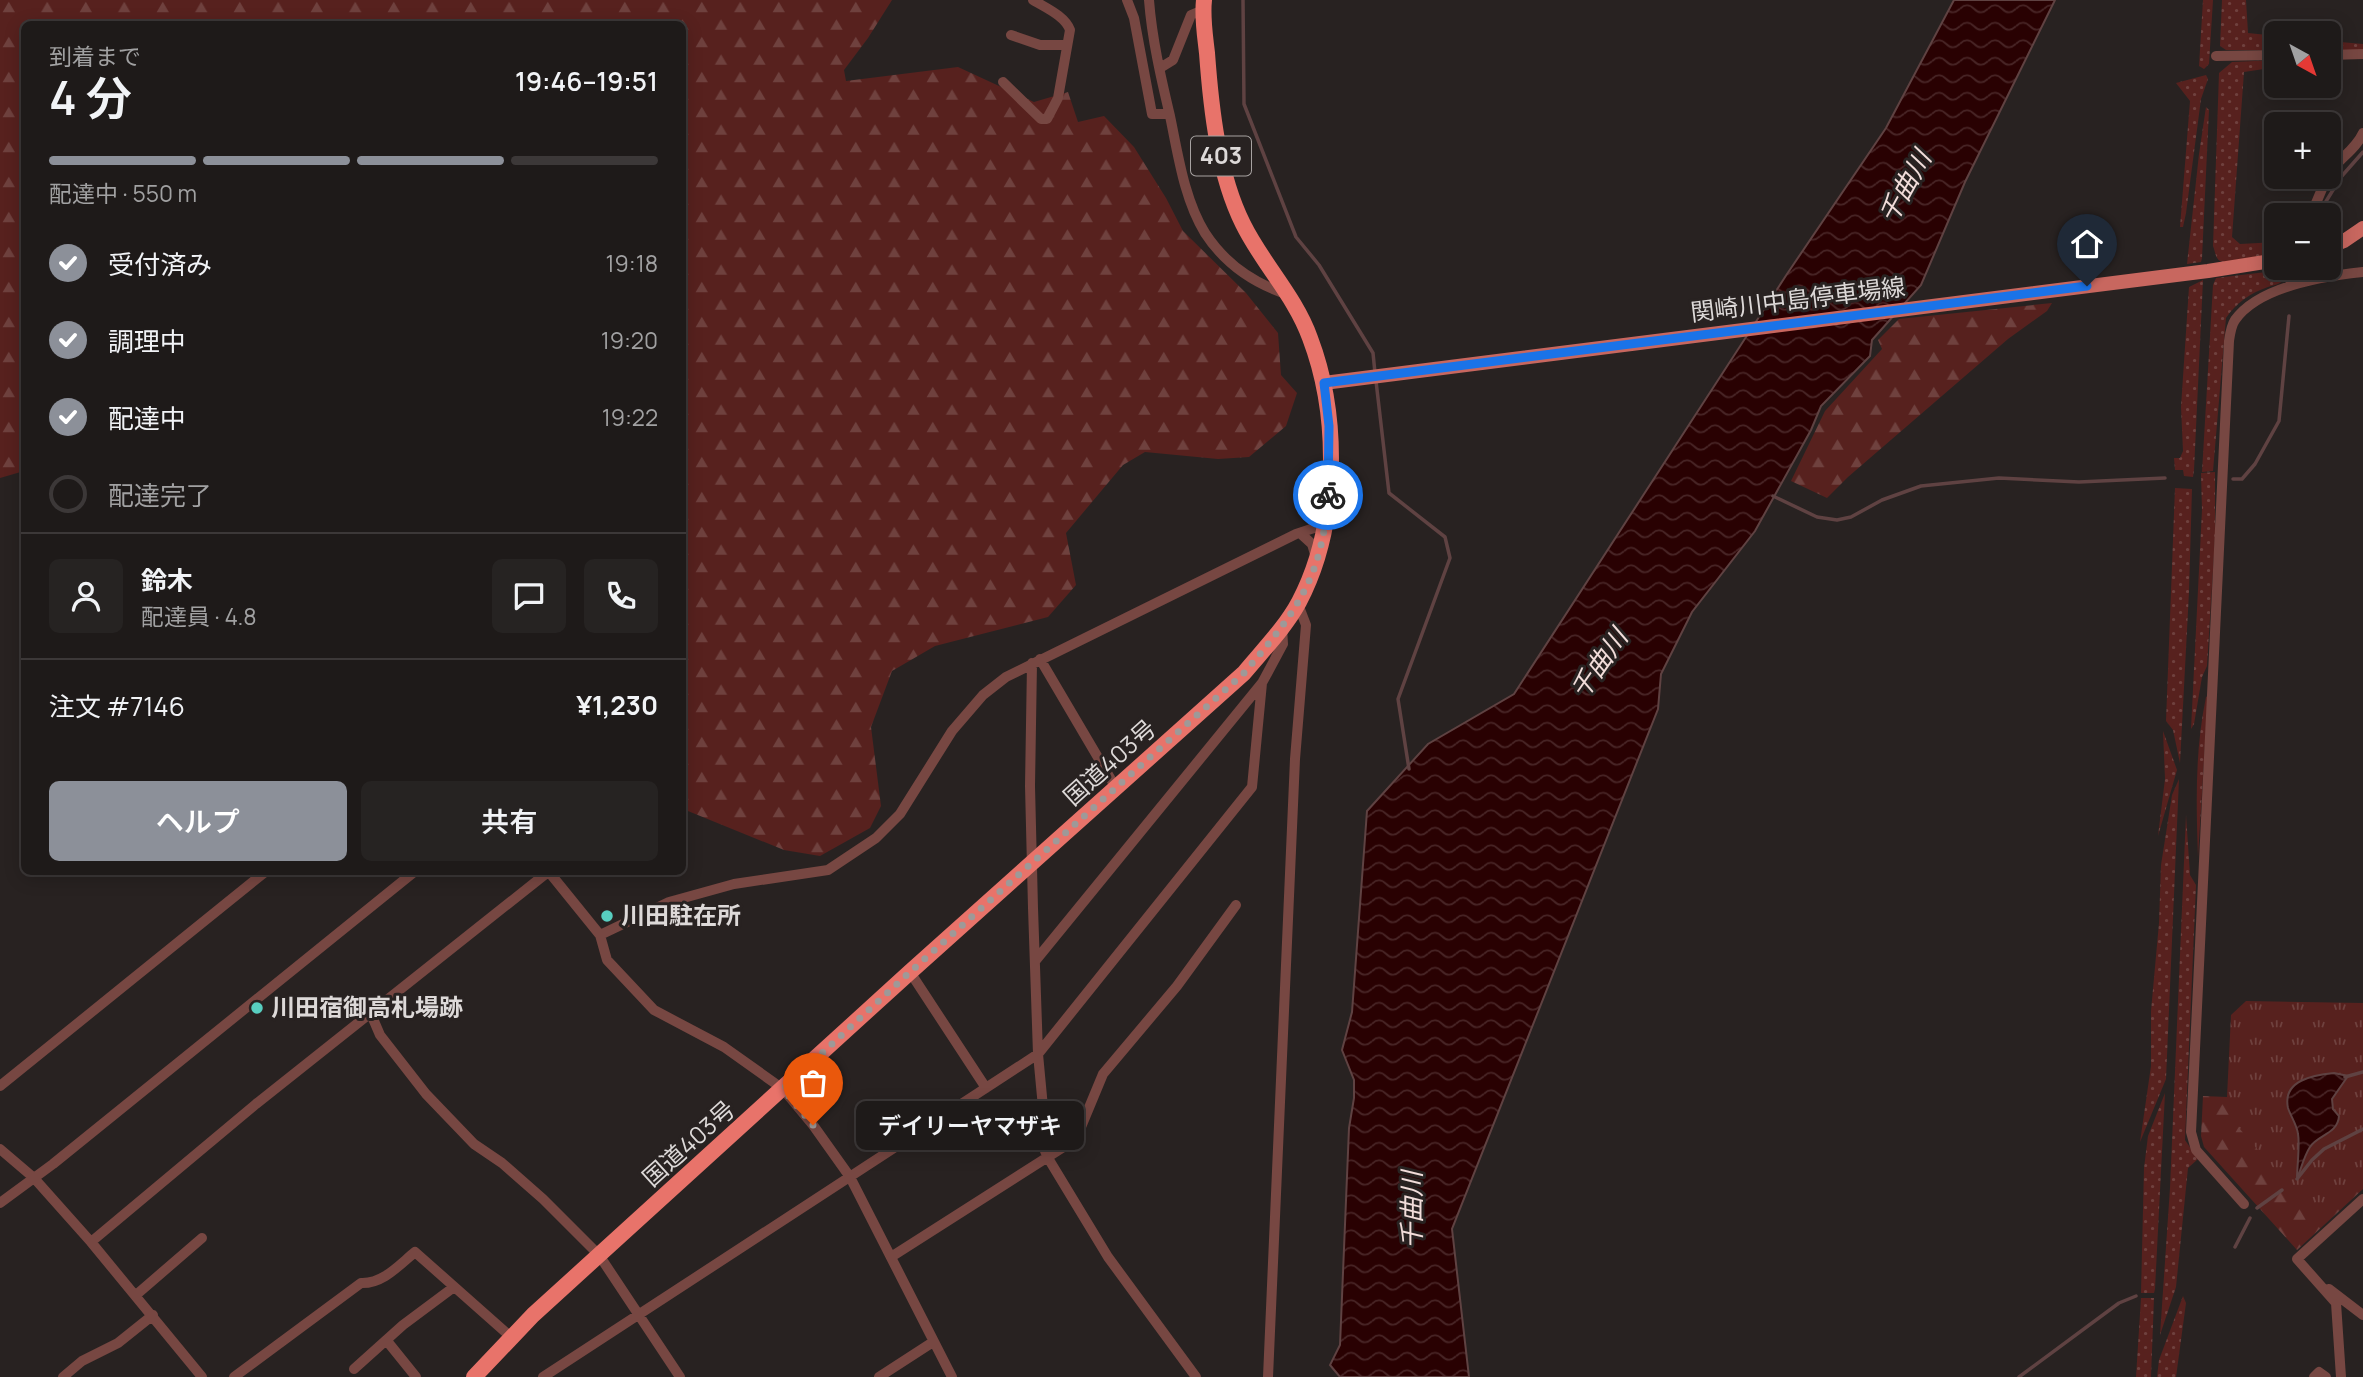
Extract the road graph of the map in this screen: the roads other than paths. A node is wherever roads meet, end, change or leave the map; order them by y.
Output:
1 (1033, 0) edge
2 (1127, 0) edge
3 (1149, 0) edge
4 (1203, 5) edge
5 (1011, 35) dead end
6 (1065, 45) junction
7 (2363, 54) edge
8 (2264, 55) edge
9 (2342, 55) edge
10 (2216, 56) dead end
11 (1160, 68) junction
12 (1003, 82) dead end
13 (1169, 114) junction
14 (2363, 134) edge
15 (2341, 158) edge
16 (2363, 228) edge
17 (2341, 242) edge
18 (2264, 262) edge
19 (2363, 272) edge
20 (2291, 280) edge
21 (2290, 286) junction
22 (1289, 295) junction
23 (1332, 382) junction
24 (1324, 528) junction
25 (1300, 533) junction
26 (1317, 561) junction
27 (1298, 604) junction
28 (1282, 628) junction
29 (1036, 661) junction
30 (1262, 683) junction
31 (1116, 788) junction
32 (1032, 864) junction
33 (261, 875) edge
34 (410, 875) edge
35 (544, 875) edge
36 (551, 875) edge
37 (1237, 905) dead end
38 (600, 934) junction
39 (1036, 960) junction
40 (910, 972) junction
41 (371, 1014) junction
42 (1038, 1054) junction
43 (0, 1086) edge
44 (986, 1088) junction
45 (783, 1089) junction
46 (0, 1149) edge
47 (1048, 1158) junction
48 (850, 1177) junction
49 (34, 1178) junction
50 (2363, 1199) edge
51 (0, 1203) edge
52 (2244, 1204) dead end
53 (202, 1238) dead end
54 (91, 1242) junction
55 (599, 1255) junction
56 (891, 1257) junction
57 (2310, 1274) junction
58 (454, 1287) junction
59 (136, 1295) junction
60 (639, 1314) junction
61 (153, 1315) junction
62 (2363, 1315) edge
63 (510, 1337) junction
64 (387, 1341) junction
65 (933, 1342) junction
66 (354, 1369) dead end
67 (62, 1377) edge
68 (202, 1377) edge
69 (234, 1377) edge
70 (416, 1377) edge
71 (474, 1377) edge
72 (543, 1377) edge
73 (680, 1377) edge
74 (879, 1377) edge
75 (952, 1377) edge
76 (1196, 1377) edge
77 (1268, 1377) edge
78 (2314, 1377) edge
79 (2326, 1377) edge
80 (2341, 1377) edge

1 - 6 street
2 - 13 street
3 - 11 street
4 - 11 street
4 - 22 highway, 国道403号 / 403
5 - 6 street
6 - 12 street
7 - 9 street
8 - 10 street
11 - 13 street
13 - 22 street
14 - 15 street
16 - 17 main road
18 - 23 main road, 関崎川中島停車場線
19 - 21 street
20 - 21 street
21 - 52 street
22 - 23 highway, 国道403号 / 403
23 - 24 highway, 国道403号 / 403
24 - 25 street
24 - 26 highway, 国道403号 / 403
25 - 26 street
25 - 29 street
26 - 27 highway, 国道403号 / 403
27 - 28 highway, 国道403号 / 403
27 - 77 street
28 - 30 street
28 - 31 highway, 国道403号 / 403
29 - 31 street
29 - 32 street
29 - 38 street
30 - 39 street
30 - 42 street
31 - 32 highway, 国道403号 / 403
32 - 39 street
32 - 40 highway, 国道403号 / 403
33 - 43 street
34 - 49 street
35 - 41 street
36 - 38 street
37 - 47 street
38 - 45 street
39 - 42 street
40 - 44 street
40 - 45 highway, 国道403号 / 403
41 - 54 street
41 - 55 street
42 - 44 street
42 - 47 street
44 - 48 street
45 - 48 street
45 - 55 highway, 国道403号 / 403
46 - 49 street
47 - 56 street
47 - 76 street
48 - 56 street
48 - 60 street
49 - 51 street
49 - 54 street
50 - 57 street
53 - 59 street
54 - 59 street
55 - 60 street
55 - 63 highway, 国道403号 / 403
56 - 65 street
57 - 62 street
57 - 80 street
58 - 63 street
58 - 64 street
58 - 69 street
59 - 61 street
60 - 72 street
60 - 73 street
61 - 67 street
61 - 68 street
63 - 71 highway, 国道403号 / 403
64 - 66 street
64 - 70 street
65 - 74 street
65 - 75 street
78 - 79 street

